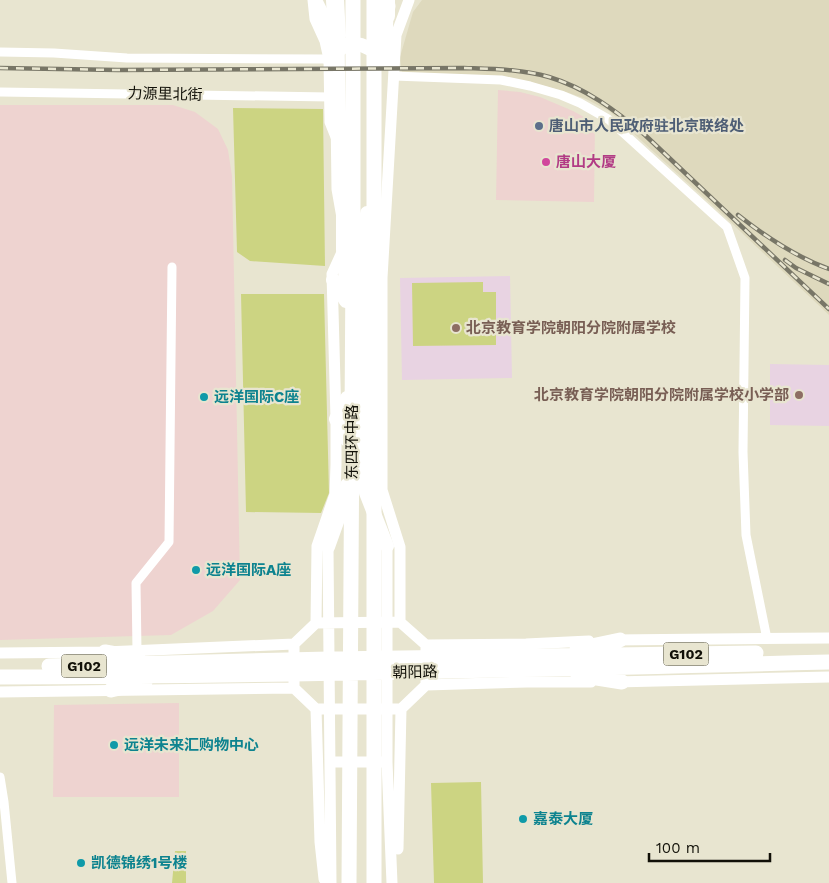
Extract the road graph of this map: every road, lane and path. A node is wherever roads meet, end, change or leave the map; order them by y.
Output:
1 (314, 0) edge
2 (330, 0) edge
3 (335, 0) edge
4 (353, 0) edge
5 (374, 0) edge
6 (395, 0) edge
7 (409, 0) edge
8 (387, 5) edge
9 (335, 48) junction
10 (370, 49) junction
11 (0, 52) edge
12 (394, 76) junction
13 (0, 92) edge
14 (330, 97) junction
15 (342, 139) junction
16 (368, 139) junction
17 (342, 157) junction
18 (343, 249) junction
19 (375, 262) junction
20 (353, 264) junction
21 (172, 267) dead end
22 (333, 280) junction
23 (347, 304) junction
24 (347, 398) junction
25 (336, 419) junction
26 (347, 440) junction
27 (387, 546) joint
28 (328, 547) joint
29 (316, 622) junction
30 (400, 622) junction
31 (829, 638) edge
32 (767, 639) junction
33 (620, 640) junction
34 (294, 644) junction
35 (426, 645) junction
36 (137, 651) junction
37 (105, 652) junction
38 (829, 652) edge
39 (0, 653) edge
40 (544, 662) junction
41 (829, 662) edge
42 (387, 665) junction
43 (329, 666) junction
44 (0, 668) edge
45 (169, 670) junction
46 (0, 677) edge
47 (829, 677) edge
48 (622, 682) junction
49 (426, 685) junction
50 (294, 688) junction
51 (111, 690) junction
52 (0, 692) edge
53 (316, 709) junction
54 (401, 709) junction
55 (330, 762) junction
56 (387, 762) junction
57 (0, 777) edge
58 (2, 802) edge
59 (12, 883) edge
60 (325, 883) edge
61 (331, 883) edge
62 (349, 883) edge
63 (374, 883) edge
64 (392, 883) edge
65 (396, 883) edge

1 - 9 main road, 东四环中路
2 - 9 highway
3 - 9 highway
4 - 20 highway, 东四环中路
5 - 19 highway, 东四环中路
6 - 10 main road, 东四环中路
7 - 12 street, 东四环中路
8 - 19 highway
9 - 10 main road
9 - 11 street
9 - 14 street, 东四环中路
9 - 15 main road, 东四环中路
9 - 20 highway
10 - 16 main road, 东四环中路
12 - 30 street, 东四环中路
12 - 32 street
13 - 14 street, 力源里北街
14 - 17 street, 东四环中路
15 - 16 main road
15 - 17 main road, 东四环中路
16 - 27 main road, 东四环中路
17 - 18 main road, 东四环中路
18 - 22 street, 东四环中路
18 - 23 main road, 东四环中路
19 - 63 highway, 东四环中路
20 - 62 highway, 东四环中路
21 - 36 street
22 - 23 main road
22 - 25 street, 东四环中路
23 - 24 main road, 东四环中路
24 - 25 main road
24 - 26 main road, 东四环中路
25 - 26 main road
25 - 29 street, 东四环中路
26 - 28 main road, 东四环中路
27 - 42 street, 东四环中路
28 - 43 street, 东四环中路
29 - 30 street
29 - 34 street
30 - 35 street
31 - 32 street, 朝阳路
32 - 33 street, 朝阳路
33 - 35 street, 朝阳路
33 - 40 highway
34 - 36 street
34 - 50 street
35 - 49 street
36 - 37 street
37 - 39 street
37 - 45 highway
38 - 40 highway, 朝阳路 / G102
40 - 41 highway, 朝阳路 / G102
40 - 42 highway, 朝阳路 / G102
40 - 48 highway
42 - 43 highway, 朝阳路 / G102
42 - 56 street, 东四环中路
43 - 45 highway, 朝阳路 / G102
43 - 55 street, 东四环中路
44 - 45 highway, 朝阳路 / G102
45 - 46 highway, 朝阳路 / G102
45 - 51 highway
47 - 48 street, 朝阳路
48 - 49 street, 朝阳路
49 - 54 street
50 - 51 street
50 - 53 street
51 - 52 street
53 - 54 street
53 - 60 street
54 - 65 street
55 - 56 street
55 - 61 street, 东四环中路
56 - 64 street, 东四环中路
57 - 58 street
58 - 59 street

